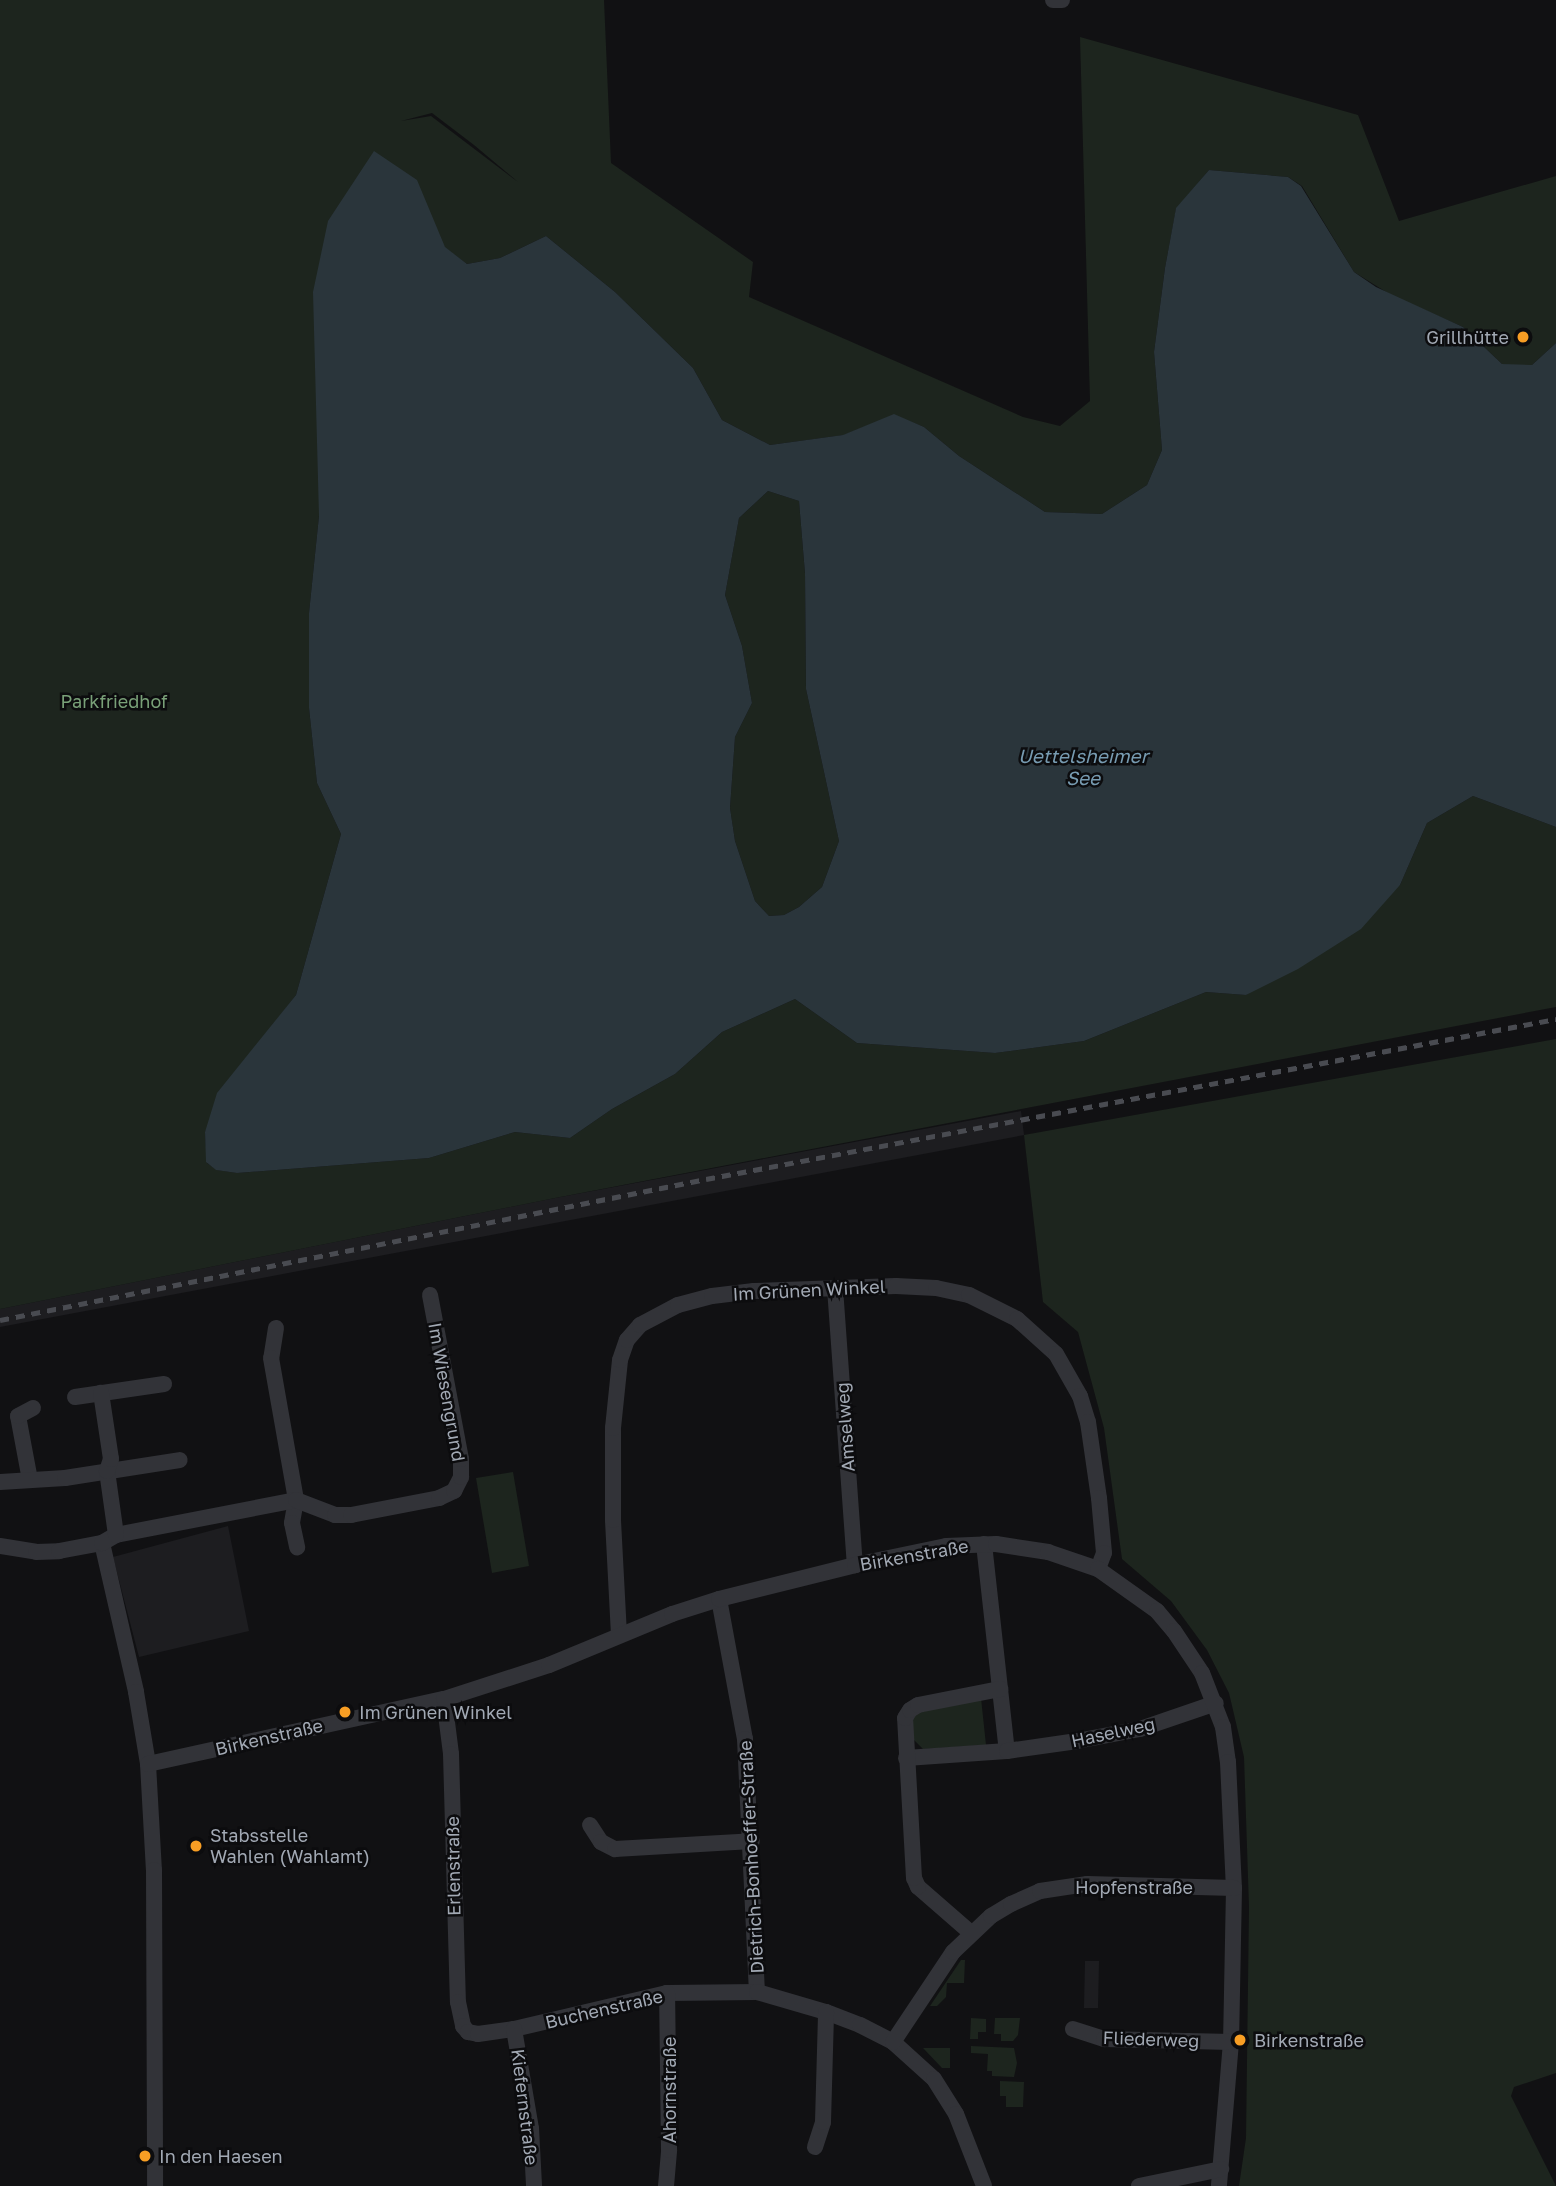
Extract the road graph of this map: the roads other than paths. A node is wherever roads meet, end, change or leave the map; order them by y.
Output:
1 (1053, 0) edge
2 (1062, 0) edge
3 (835, 1288) junction
4 (430, 1295) dead end
5 (276, 1328) dead end
6 (164, 1384) dead end
7 (102, 1393) junction
8 (75, 1397) dead end
9 (33, 1408) dead end
10 (180, 1460) dead end
11 (107, 1471) junction
12 (30, 1480) junction
13 (0, 1482) edge
14 (296, 1500) junction
15 (109, 1539) junction
16 (984, 1544) junction
17 (0, 1546) edge
18 (297, 1547) dead end
19 (855, 1565) junction
20 (1098, 1569) junction
21 (719, 1599) junction
22 (619, 1635) junction
23 (1000, 1689) junction
24 (444, 1699) junction
25 (1216, 1703) junction
26 (1007, 1751) junction
27 (906, 1758) junction
28 (148, 1764) junction
29 (590, 1825) dead end
30 (752, 1841) junction
31 (1234, 1888) junction
32 (971, 1933) junction
33 (757, 1992) junction
34 (667, 1993) junction
35 (825, 2012) junction
36 (514, 2029) junction
37 (1073, 2029) dead end
38 (468, 2032) joint
39 (893, 2042) junction
40 (1231, 2042) junction
41 (815, 2147) dead end
42 (1221, 2169) junction
43 (156, 2186) edge
44 (534, 2186) edge
45 (666, 2186) edge
46 (984, 2186) edge
47 (1139, 2186) edge
48 (1219, 2186) edge

1 - 2 street
3 - 19 street, Amselweg
3 - 20 street, Im Grünen Winkel
3 - 22 street, Im Grünen Winkel
4 - 14 street, Im Wiesengrund
5 - 14 street
6 - 7 street
7 - 8 street
7 - 11 street
9 - 12 street
10 - 11 street
11 - 12 street
11 - 15 street
12 - 13 street
14 - 15 street
14 - 18 street
15 - 17 street
15 - 28 street
16 - 19 street, Birkenstraße
16 - 20 street, Birkenstraße
16 - 23 street
19 - 21 street, Birkenstraße
20 - 25 street, Birkenstraße
21 - 22 street, Birkenstraße
21 - 30 street, Dietrich-Bonhoeffer-Straße
22 - 24 street, Birkenstraße
23 - 26 street
23 - 27 street
24 - 28 street, Birkenstraße
24 - 38 street, Erlenstraße
25 - 26 street, Haselweg
25 - 31 street, Birkenstraße
26 - 27 street, Haselweg
27 - 32 street
28 - 43 street
29 - 30 street
30 - 33 street, Dietrich-Bonhoeffer-Straße
31 - 32 street, Hopfenstraße
31 - 40 street, Birkenstraße
32 - 39 street, Hopfenstraße
33 - 34 street, Buchenstraße
33 - 35 street, Buchenstraße
34 - 36 street, Buchenstraße
34 - 45 street, Ahornstraße
35 - 39 street, Buchenstraße
35 - 41 street
36 - 38 street, Buchenstraße
36 - 44 street, Kiefernstraße
37 - 40 street, Fliederweg
39 - 46 street, Buchenstraße
40 - 42 street, Birkenstraße
42 - 47 street
42 - 48 street, Birkenstraße

